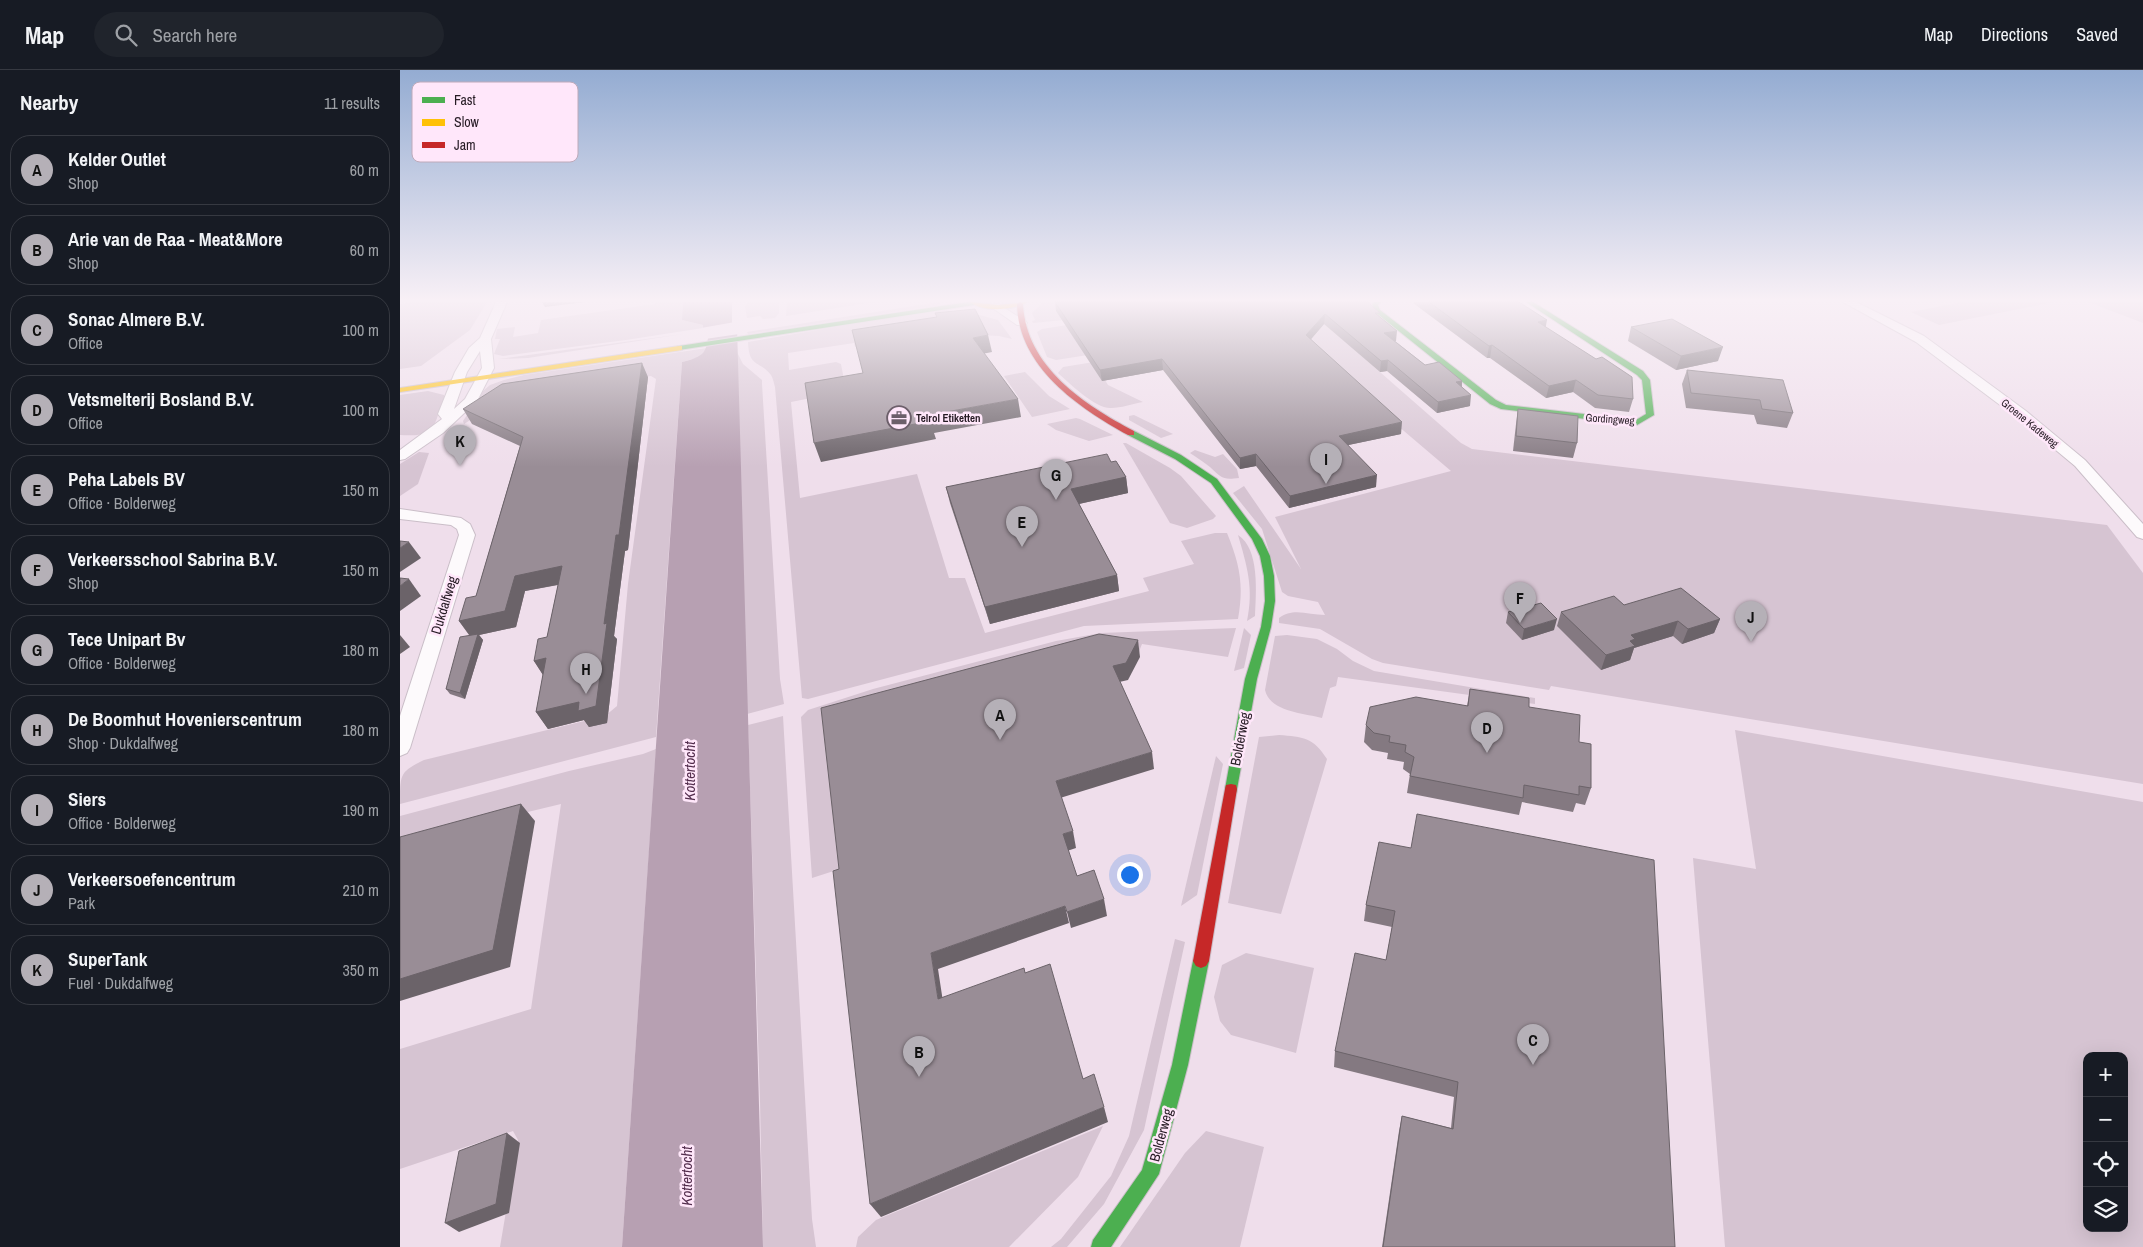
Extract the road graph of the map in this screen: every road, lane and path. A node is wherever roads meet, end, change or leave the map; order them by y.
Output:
1 (470, 357) edge
2 (485, 357) edge
3 (589, 357) edge
4 (1039, 357) edge
5 (1436, 357) edge
6 (1615, 357) edge
7 (1944, 357) edge
8 (485, 373) junction
9 (458, 377) junction
10 (400, 381) edge
11 (400, 390) edge
12 (449, 420) junction
13 (400, 456) edge
14 (400, 514) edge
15 (2143, 534) edge
16 (400, 748) edge
17 (1100, 1247) edge

1 - 9 street
2 - 8 street
3 - 8 street
4 - 17 street, Bolderweg
5 - 6 street, Gordingweg
7 - 15 street, Groene Kadeweg
8 - 9 street
8 - 12 street
9 - 10 street
9 - 11 street
9 - 12 street
12 - 13 street
14 - 16 street, Dukdalfweg

